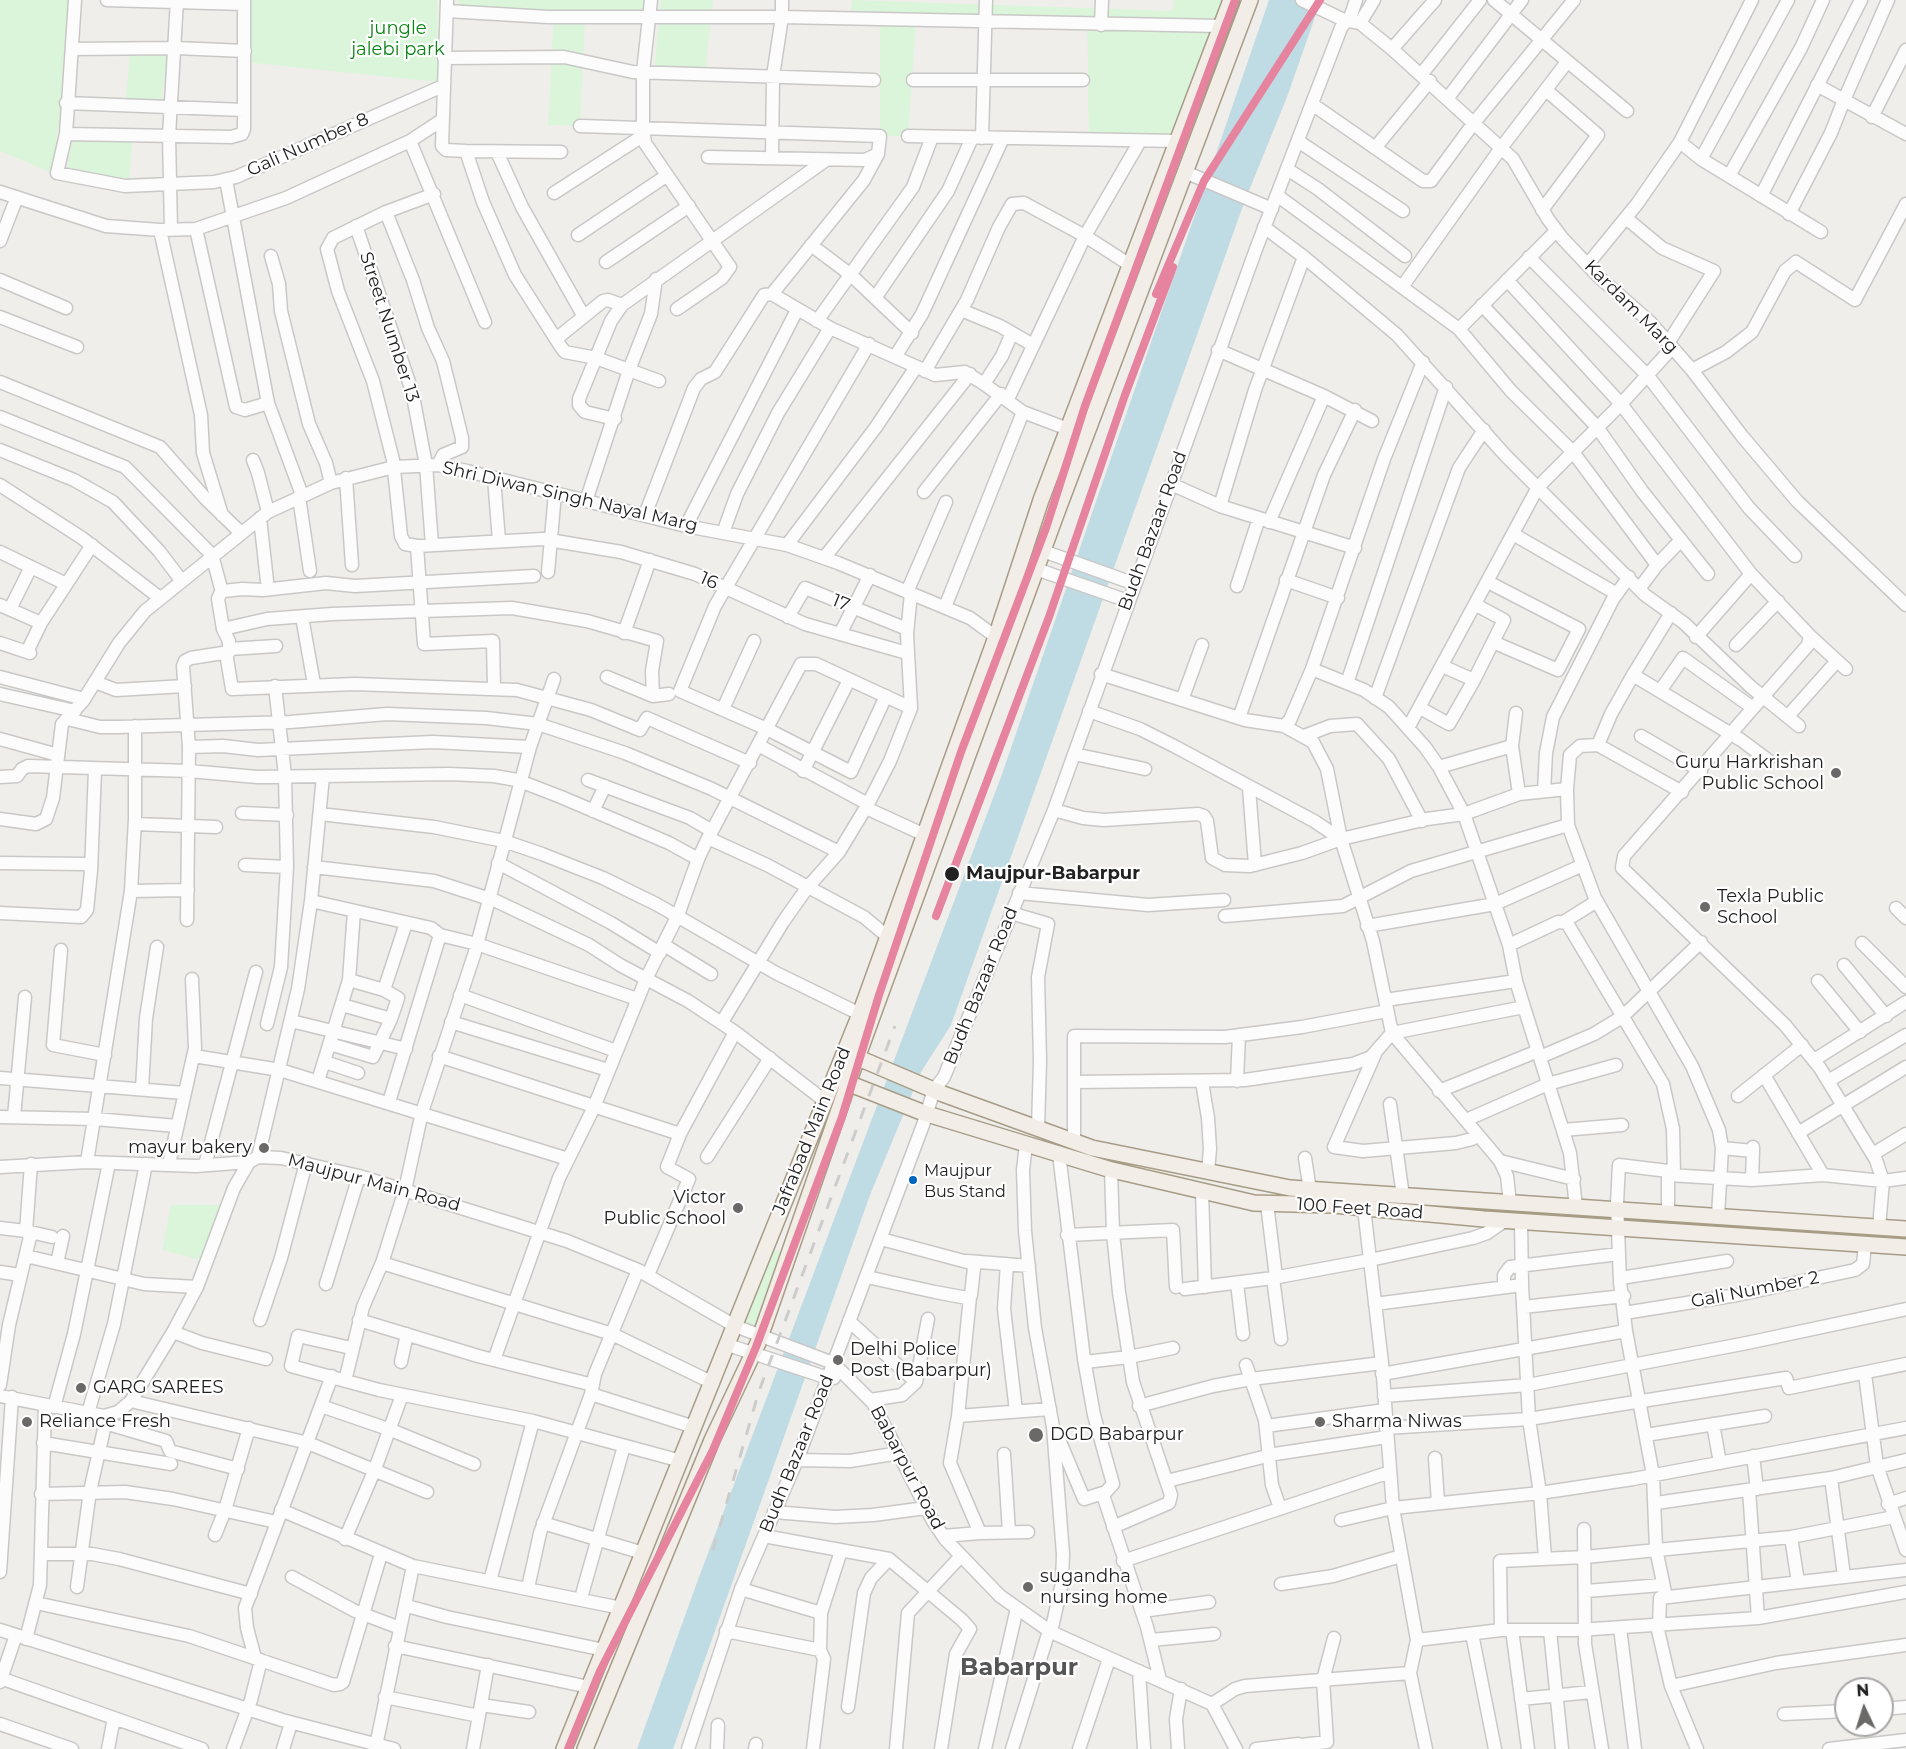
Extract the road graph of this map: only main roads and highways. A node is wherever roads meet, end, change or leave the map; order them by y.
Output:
1 (1231, 0) edge
2 (1250, 0) edge
3 (850, 1055) junction
4 (834, 1076) junction
5 (847, 1085) junction
6 (1880, 1227) junction
7 (1906, 1229) edge
8 (1871, 1245) junction
9 (1906, 1247) edge
10 (564, 1749) edge
11 (585, 1749) edge

1 - 3 main road, Jafrabad Main Road
2 - 3 main road, Jafrabad Main Road
3 - 4 main road, Jafrabad Main Road
3 - 5 main road, Jafrabad Main Road
3 - 6 main road, 100 Feet Road
4 - 5 main road, 100 Feet Road
4 - 10 main road, Jafrabad Main Road
5 - 8 main road, 100 Feet Road
5 - 11 main road, Jafrabad Main Road
6 - 7 main road, 100 Feet Road
6 - 8 main road
8 - 9 main road, 100 Feet Road

